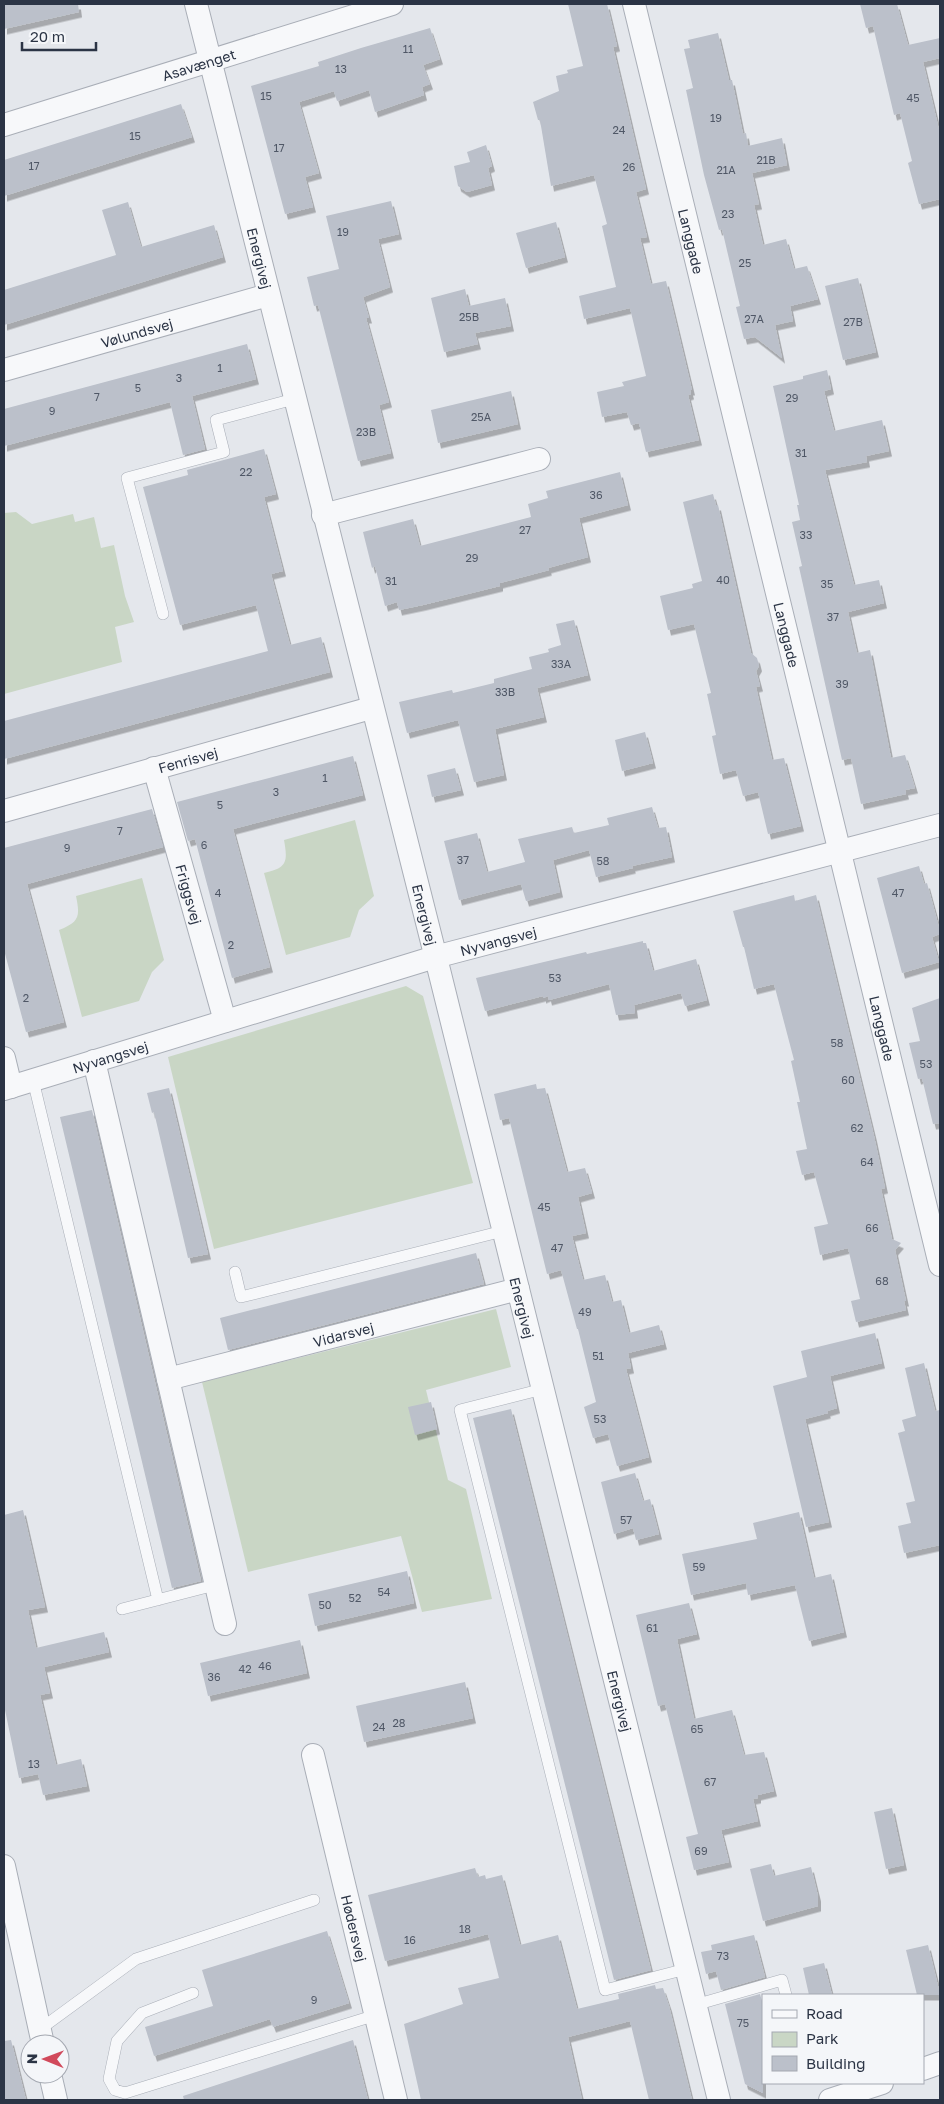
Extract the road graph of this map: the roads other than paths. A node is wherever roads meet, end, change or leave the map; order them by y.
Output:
1 (196, 4) edge
2 (392, 4) edge
3 (634, 4) edge
4 (210, 60) junction
5 (4, 125) edge
6 (268, 295) junction
7 (4, 370) edge
8 (294, 400) junction
9 (539, 459) dead end
10 (323, 515) junction
11 (163, 614) dead end
12 (371, 708) junction
13 (154, 768) junction
14 (4, 811) edge
15 (940, 824) edge
16 (840, 852) junction
17 (435, 957) junction
18 (225, 1021) junction
19 (4, 1058) edge
20 (94, 1061) junction
21 (33, 1080) junction
22 (7, 1088) edge
23 (503, 1231) junction
24 (940, 1265) edge
25 (235, 1272) dead end
26 (518, 1289) junction
27 (168, 1379) junction
28 (543, 1389) junction
29 (215, 1585) junction
30 (158, 1600) junction
31 (122, 1609) dead end
32 (225, 1624) dead end
33 (313, 1755) dead end
34 (4, 1866) edge
35 (314, 1900) dead end
36 (686, 1969) junction
37 (194, 1993) dead end
38 (786, 1994) edge
39 (695, 2004) junction
40 (376, 2015) junction
41 (40, 2034) edge
42 (45, 2034) edge
43 (940, 2063) edge
44 (924, 2069) edge
45 (52, 2084) edge
46 (879, 2084) edge
47 (56, 2100) edge
48 (396, 2100) edge
49 (719, 2100) edge
50 (830, 2100) edge

1 - 4 street, Energivej
2 - 4 street, Asavænget
3 - 16 street, Langgade
4 - 5 street, Asavænget
4 - 6 street, Energivej
6 - 7 street, Vølundsvej
6 - 8 street, Energivej
8 - 10 street, Energivej
8 - 11 lane
9 - 10 street
10 - 12 street, Energivej
12 - 13 street, Fenrisvej
12 - 17 street, Energivej
13 - 14 street, Fenrisvej
13 - 18 street, Friggsvej
15 - 16 street, Nyvangsvej
16 - 17 street, Nyvangsvej
16 - 24 street, Langgade
17 - 18 street, Nyvangsvej
17 - 23 street, Energivej
18 - 20 street, Nyvangsvej
19 - 22 street
20 - 21 street, Nyvangsvej
20 - 27 street
21 - 22 street, Nyvangsvej
21 - 30 lane
23 - 25 lane
23 - 26 street, Energivej
26 - 27 street, Vidarsvej
26 - 28 street, Energivej
27 - 29 street
28 - 36 street, Energivej
28 - 36 lane
29 - 30 lane
29 - 32 street
30 - 31 lane
33 - 40 street, Hødersvej
34 - 41 street
35 - 42 lane
36 - 39 street, Energivej
37 - 40 lane
38 - 39 lane
39 - 49 street, Energivej
40 - 48 street, Hødersvej
43 - 44 street
45 - 47 street
46 - 50 street

